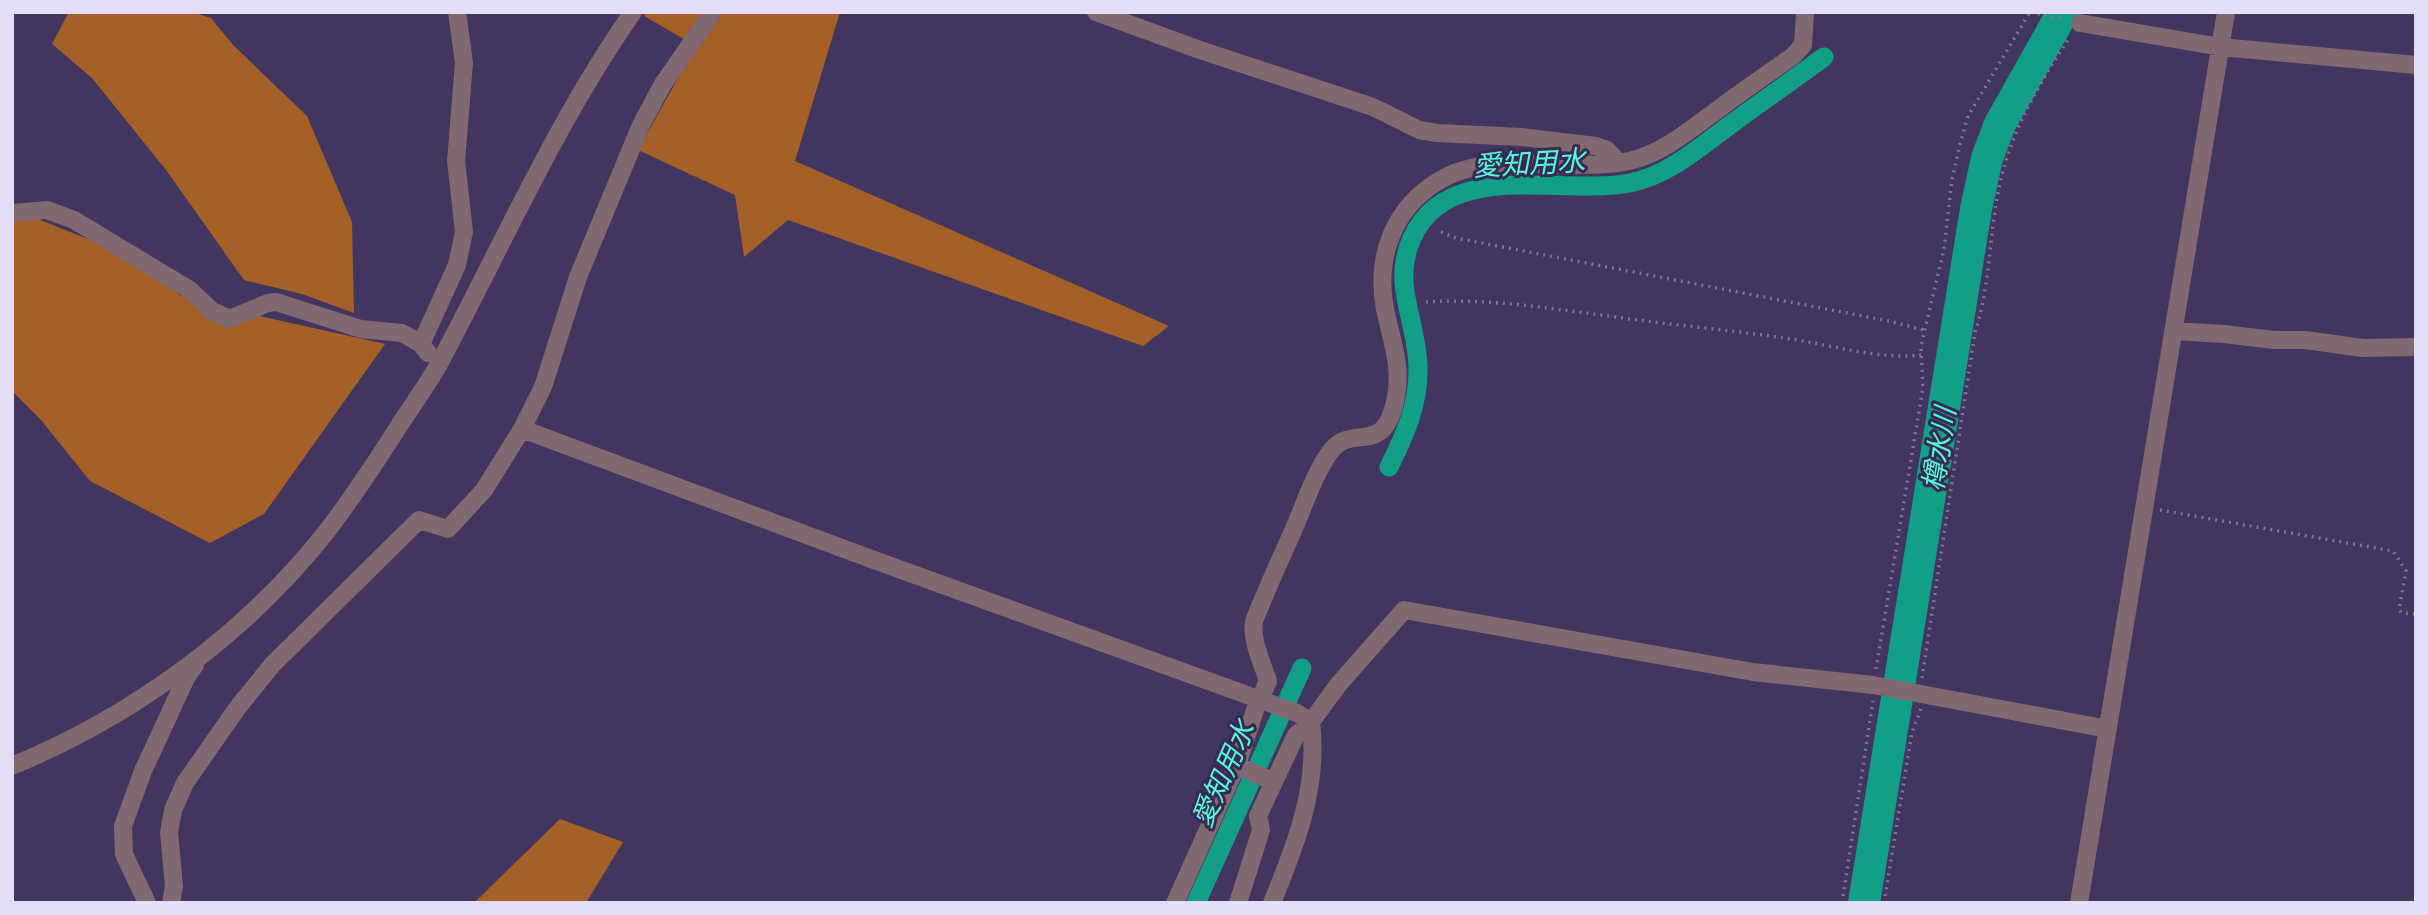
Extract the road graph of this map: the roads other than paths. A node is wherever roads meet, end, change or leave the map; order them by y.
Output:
1 (457, 12) edge
2 (633, 12) edge
3 (713, 12) edge
4 (1096, 12) edge
5 (1805, 12) edge
6 (2226, 12) edge
7 (2080, 23) road end
8 (2221, 47) junction
9 (2416, 65) edge
10 (1619, 163) junction
11 (12, 213) edge
12 (2173, 331) junction
13 (421, 344) junction
14 (2416, 347) edge
15 (437, 366) junction
16 (522, 429) junction
17 (203, 653) junction
18 (1262, 701) junction
19 (1304, 718) junction
20 (2108, 729) junction
21 (1237, 765) junction
22 (12, 766) edge
23 (1274, 782) junction
24 (147, 903) edge
25 (171, 903) edge
26 (1175, 903) edge
27 (1238, 903) edge
28 (1272, 903) edge
29 (2079, 903) edge

1 - 13 street
2 - 15 street
3 - 16 street
4 - 10 street
5 - 10 street
6 - 8 street
7 - 8 street
8 - 9 street
8 - 12 street
10 - 18 street
11 - 13 street
12 - 14 street
12 - 20 street
13 - 15 street
15 - 17 street
16 - 18 street
16 - 25 street
17 - 22 street
17 - 24 street
18 - 19 street
18 - 21 street
19 - 20 street
19 - 23 street
19 - 28 street
20 - 29 street
21 - 23 street
21 - 26 street
23 - 27 street

